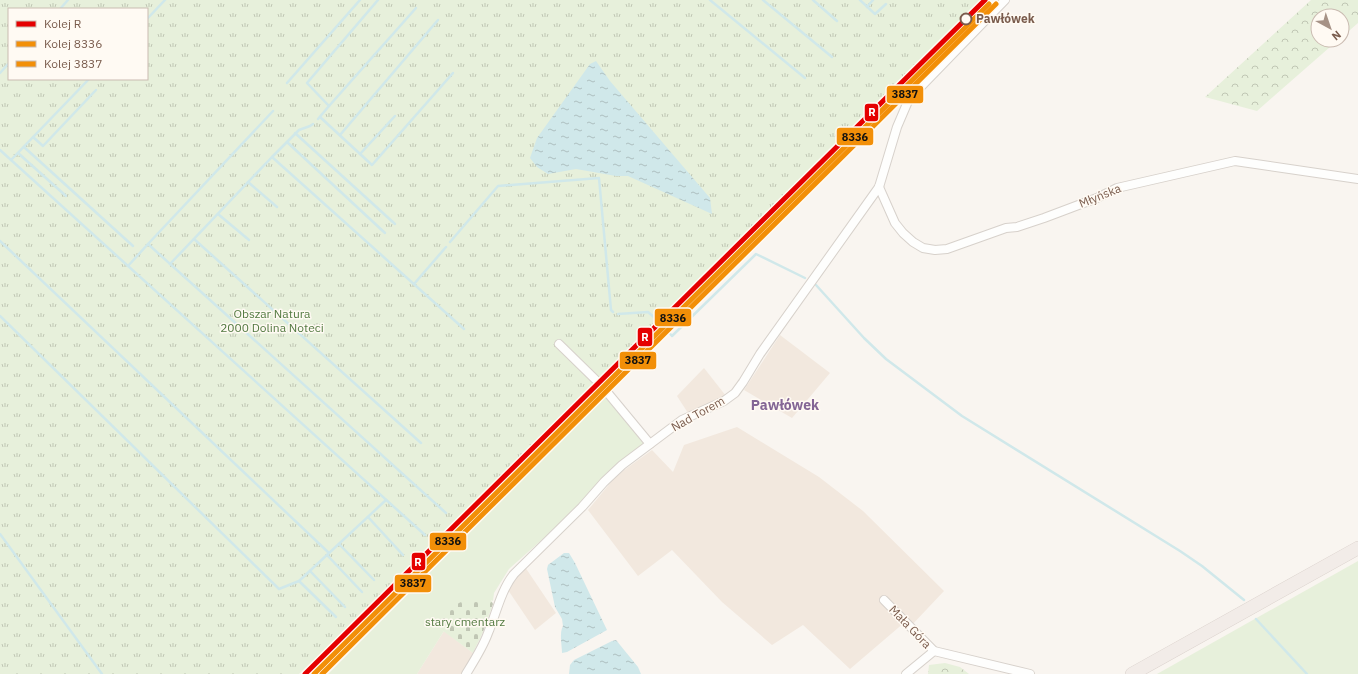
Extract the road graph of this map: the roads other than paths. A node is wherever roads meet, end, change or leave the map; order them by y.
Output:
1 (1005, 0) edge
2 (1358, 179) edge
3 (878, 187) junction
4 (559, 344) dead end
5 (650, 444) junction
6 (1358, 548) edge
7 (884, 600) dead end
8 (934, 651) junction
9 (466, 674) edge
10 (906, 674) edge
11 (1030, 674) edge
12 (1132, 674) edge

1 - 3 street, Nad Torem
2 - 3 street, Młyńska
3 - 5 street, Nad Torem
4 - 5 street
5 - 9 street, Nad Torem
6 - 12 highway
7 - 8 street, Mała Góra
8 - 10 street
8 - 11 street, Mała Góra

